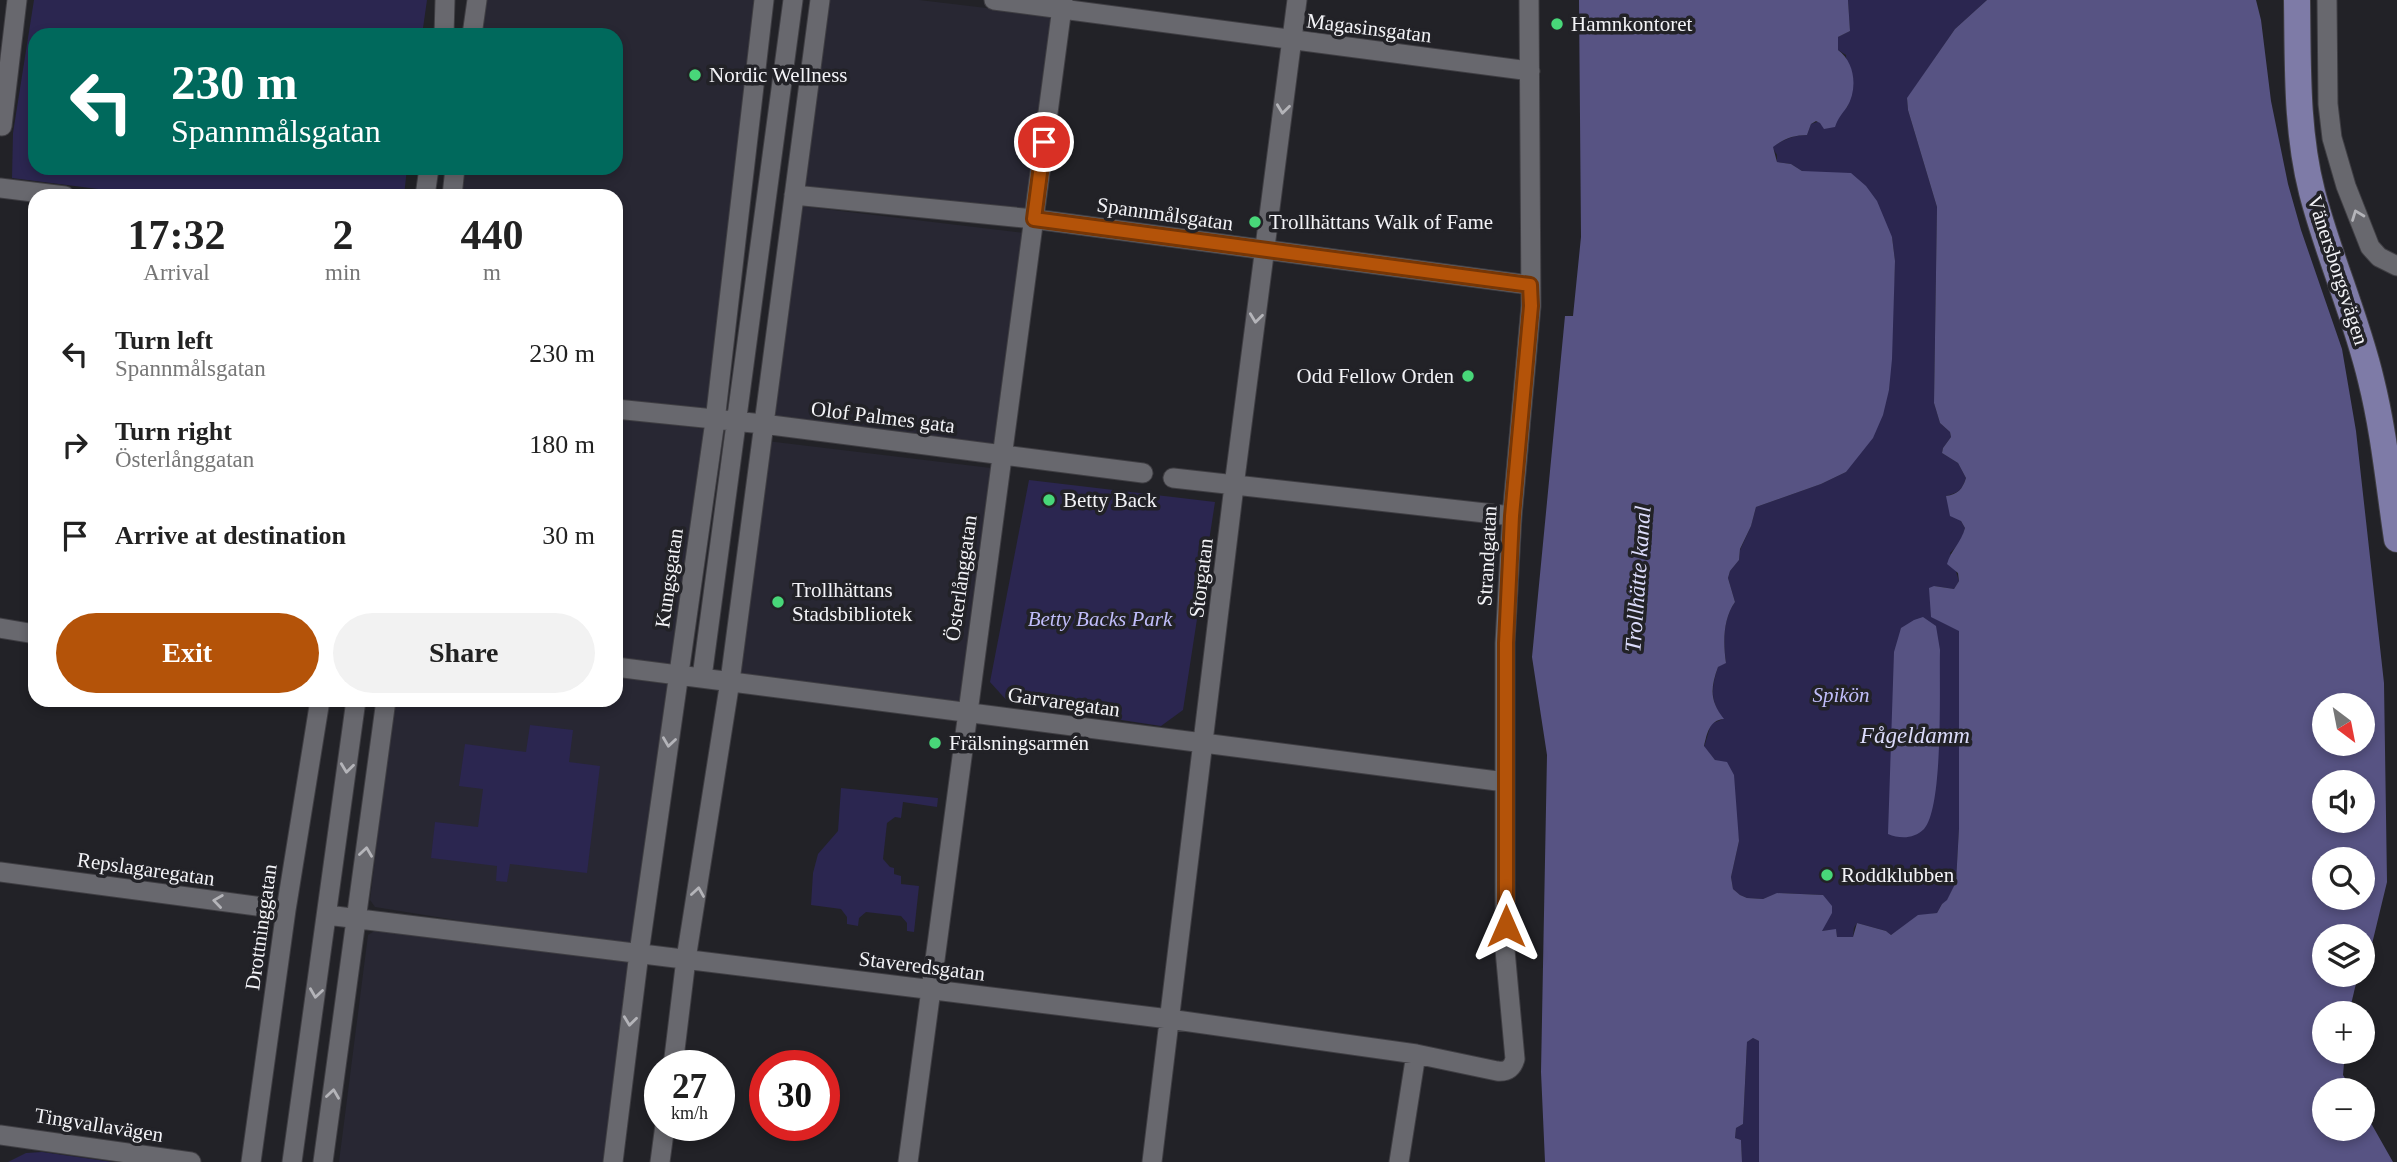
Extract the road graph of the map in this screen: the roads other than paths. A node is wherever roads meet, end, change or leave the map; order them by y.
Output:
1 (17, 0) edge
2 (446, 0) edge
3 (477, 0) edge
4 (764, 0) edge
5 (793, 0) edge
6 (820, 0) edge
7 (994, 0) edge
8 (1297, 0) edge
9 (1529, 0) edge
10 (2297, 0) edge
11 (2327, 0) edge
12 (1062, 4) edge
13 (7, 24) edge
14 (444, 28) edge
15 (473, 28) edge
16 (1292, 41) junction
17 (1530, 71) junction
18 (2, 126) edge
19 (0, 188) edge
20 (28, 191) edge
21 (794, 195) junction
22 (1034, 219) junction
23 (1264, 251) junction
24 (2397, 266) edge
25 (1530, 285) junction
26 (623, 410) edge
27 (715, 421) junction
28 (738, 423) junction
29 (763, 425) junction
30 (1000, 455) junction
31 (1143, 473) dead end
32 (1173, 478) dead end
33 (1234, 486) junction
34 (1512, 516) junction
35 (2397, 539) edge
36 (0, 628) edge
37 (28, 633) edge
38 (623, 668) edge
39 (678, 674) junction
40 (702, 677) junction
41 (730, 681) junction
42 (319, 707) edge
43 (355, 707) edge
44 (385, 707) edge
45 (967, 711) junction
46 (1204, 742) junction
47 (1505, 782) junction
48 (0, 872) edge
49 (286, 910) junction
50 (327, 915) junction
51 (358, 919) junction
52 (639, 953) junction
53 (686, 959) junction
54 (932, 991) junction
55 (1168, 1019) junction
56 (675, 1050) edge
57 (1416, 1054) junction
58 (1508, 1070) joint
59 (0, 1135) edge
60 (663, 1141) edge
61 (191, 1162) edge
62 (251, 1162) edge
63 (292, 1162) edge
64 (323, 1162) edge
65 (613, 1162) edge
66 (660, 1162) edge
67 (908, 1162) edge
68 (1152, 1162) edge
69 (1399, 1162) edge

1 - 13 street
2 - 14 street
3 - 15 street
4 - 27 street, Kungsgatan
5 - 28 street
6 - 21 street
7 - 12 street, Magasinsgatan
8 - 16 street, Storgatan
9 - 17 street, Strandgatan
10 - 35 main road, Vänersborgsvägen
24 -> 11 street
12 - 16 street, Magasinsgatan
12 - 22 street, Österlånggatan
13 - 18 street
16 - 17 street, Magasinsgatan
16 -> 23 street, Storgatan
17 - 25 street, Strandgatan
19 - 20 street
21 - 22 street, Spannmålsgatan
21 - 29 street
22 - 23 street, Spannmålsgatan
22 - 30 street, Österlånggatan
23 - 25 street, Spannmålsgatan
23 -> 33 street, Storgatan
25 - 34 street, Strandgatan
26 - 27 street, Olof Palmes gata
27 - 28 street, Olof Palmes gata
27 - 39 street, Kungsgatan
28 - 29 street, Olof Palmes gata
28 - 40 street
29 - 30 street, Olof Palmes gata
29 - 41 street
30 - 31 street, Olof Palmes gata
30 - 45 street, Österlånggatan
32 - 33 street
33 - 34 street
33 - 46 street, Storgatan
34 - 47 street, Strandgatan
36 - 37 street
38 - 39 street, Garvaregatan
39 - 40 street, Garvaregatan
39 -> 52 street, Kungsgatan
40 - 41 street, Garvaregatan
41 - 45 street, Garvaregatan
53 -> 41 street
42 - 49 street, Drottninggatan
43 -> 50 street
51 -> 44 street
45 - 46 street, Garvaregatan
45 - 54 street, Österlånggatan
46 - 47 street, Garvaregatan
46 - 55 street, Storgatan
47 - 58 street, Strandgatan
49 -> 48 street, Repslagaregatan
49 - 62 street, Drottninggatan
50 - 51 street, Staveredsgatan
50 -> 63 street
51 - 52 street, Staveredsgatan
64 -> 51 street
52 - 53 street, Staveredsgatan
52 -> 65 street, Kungsgatan
53 - 54 street, Staveredsgatan
53 - 56 street
54 - 55 street, Staveredsgatan
54 - 67 street, Österlånggatan
55 - 57 street, Staveredsgatan
55 - 68 street, Storgatan
57 - 58 street, Staveredsgatan
57 - 69 street
59 - 61 street, Tingvallavägen
60 - 66 street

